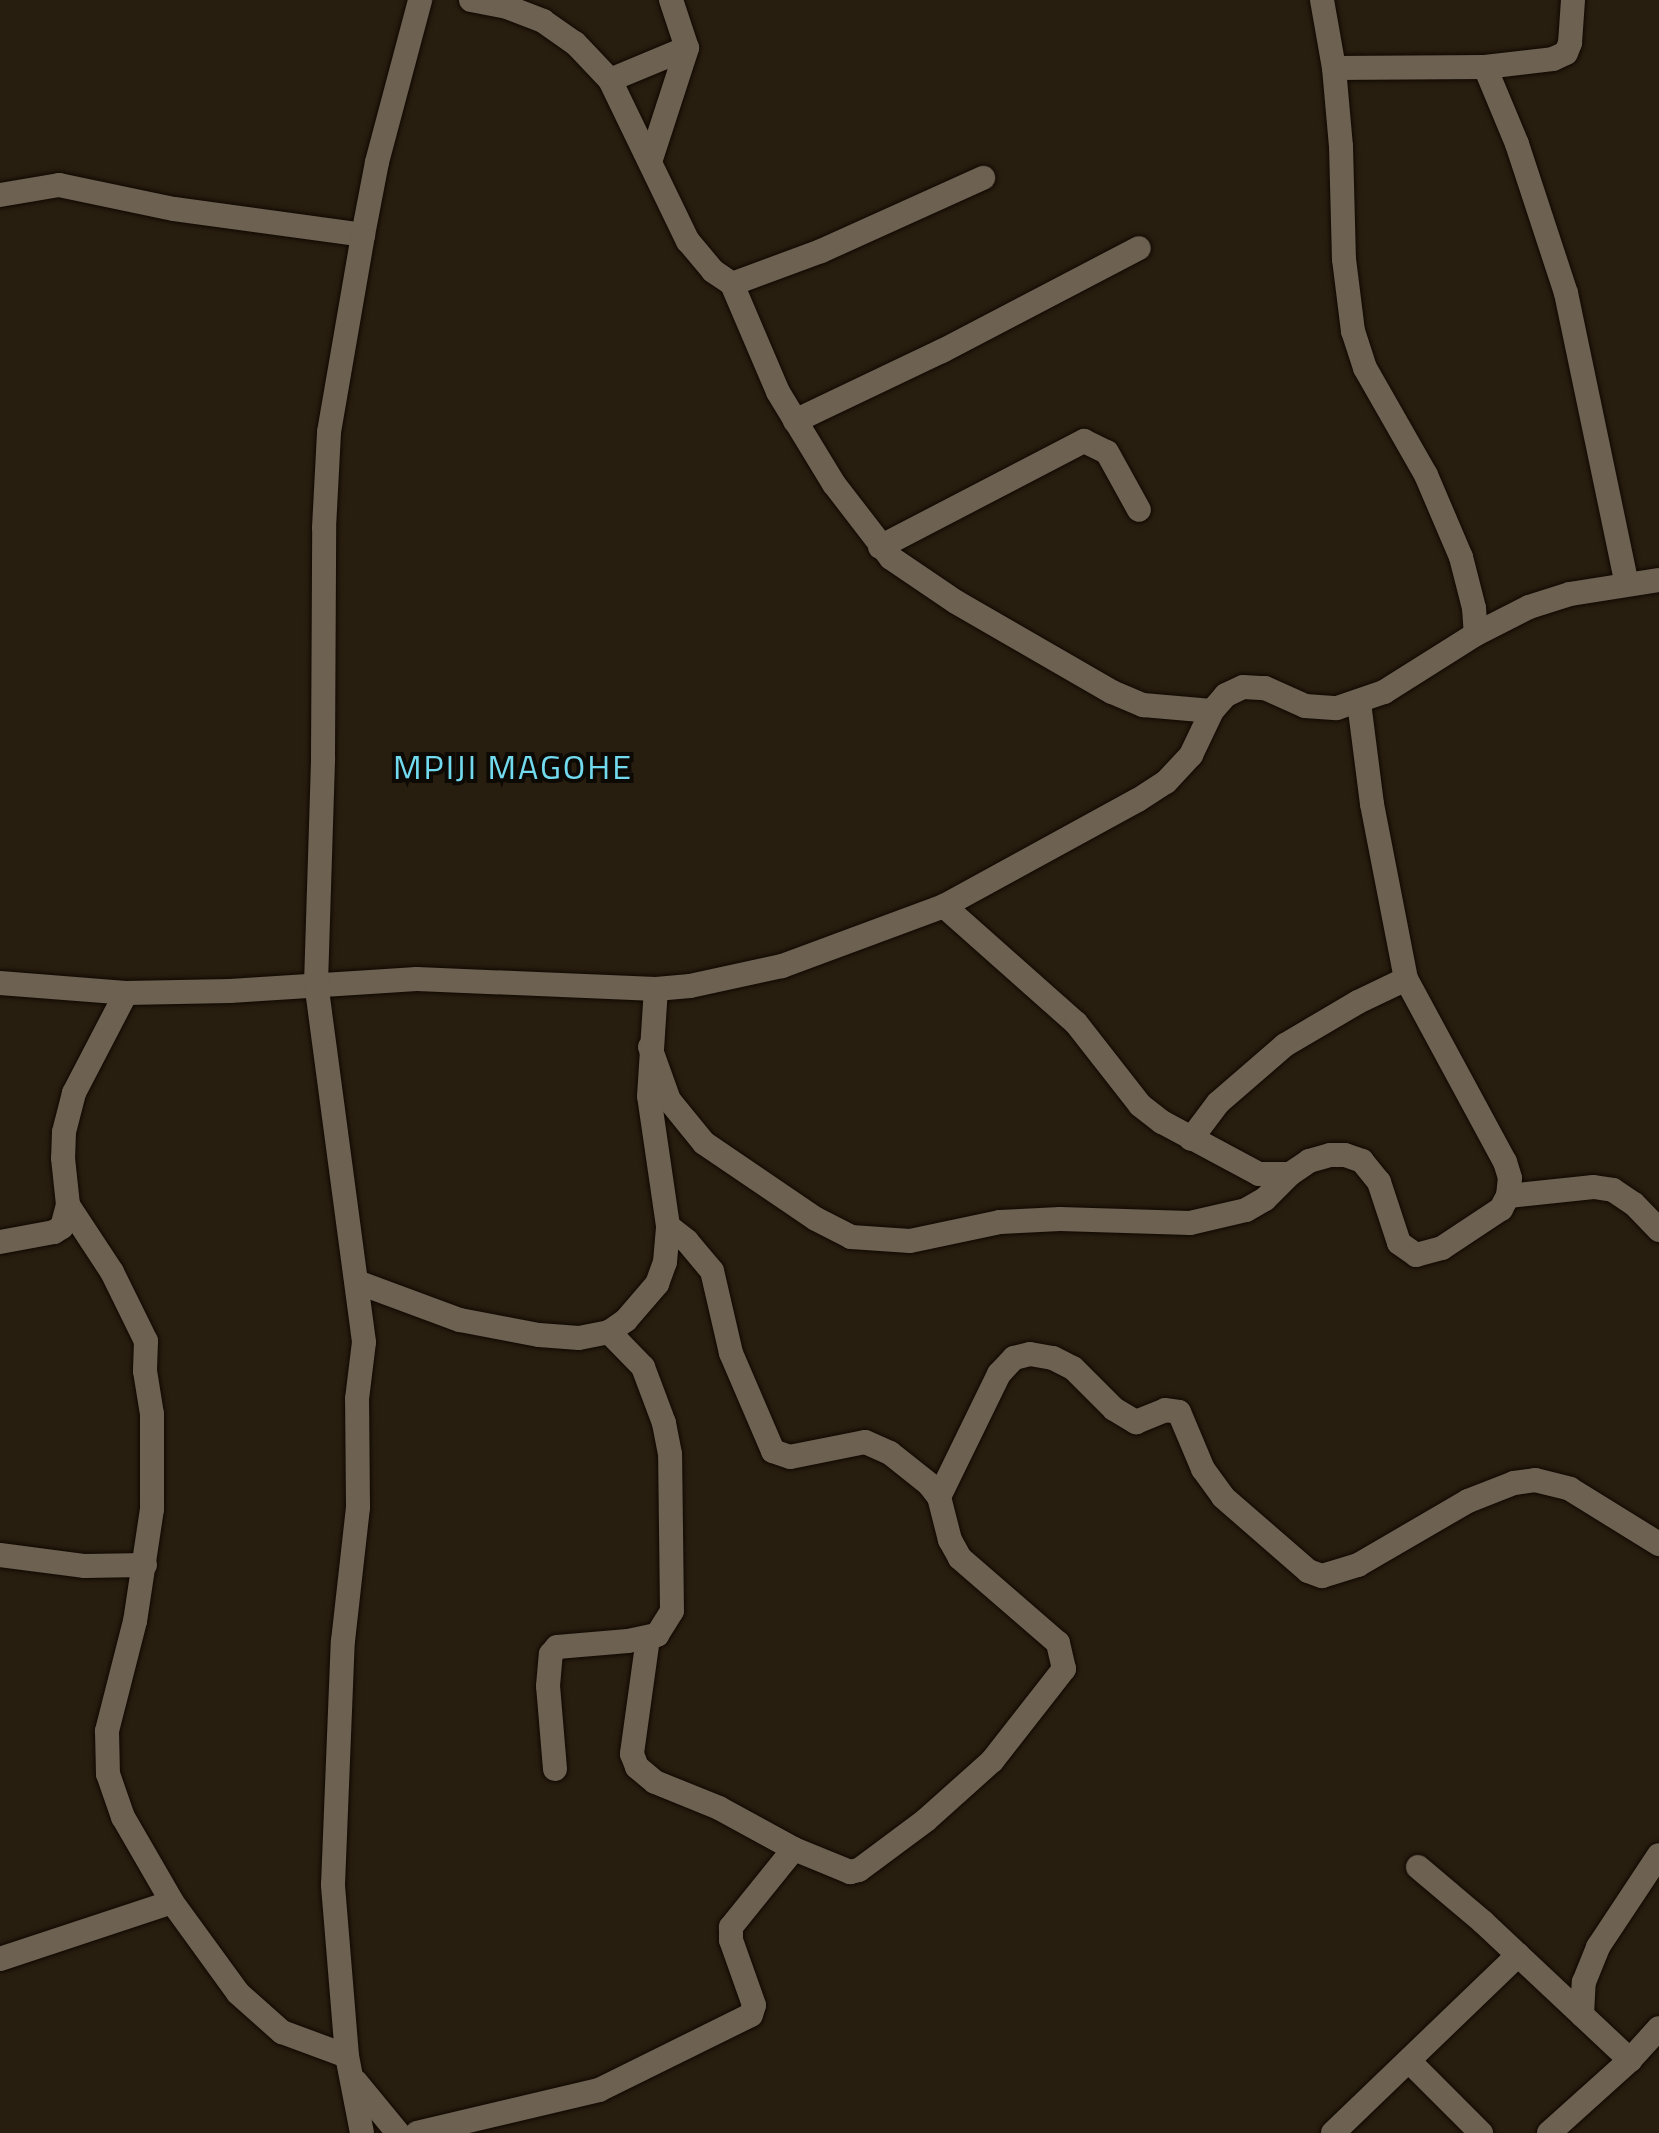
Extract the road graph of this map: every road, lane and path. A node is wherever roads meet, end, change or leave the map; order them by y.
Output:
1 (420, 0) edge
2 (471, 0) edge
3 (671, 0) edge
4 (1322, 0) edge
5 (1573, 0) edge
6 (687, 48) junction
7 (1485, 67) junction
8 (1334, 68) junction
9 (610, 80) junction
10 (651, 159) junction
11 (983, 178) dead end
12 (0, 195) edge
13 (363, 235) junction
14 (1139, 248) dead end
15 (732, 284) junction
16 (795, 421) junction
17 (1139, 510) dead end
18 (880, 547) junction
19 (1659, 580) edge
20 (1627, 584) junction
21 (1476, 634) junction
22 (1359, 702) junction
23 (1212, 711) junction
24 (944, 906) junction
25 (1406, 979) junction
26 (0, 983) edge
27 (316, 984) junction
28 (656, 989) junction
29 (126, 993) junction
30 (650, 1047) junction
31 (1191, 1139) junction
32 (1290, 1174) junction
33 (1508, 1196) junction
34 (68, 1205) junction
35 (668, 1226) junction
36 (1659, 1230) edge
37 (0, 1242) edge
38 (357, 1282) junction
39 (609, 1332) junction
40 (939, 1497) junction
41 (1659, 1544) edge
42 (0, 1555) edge
43 (145, 1565) junction
44 (648, 1638) junction
45 (555, 1769) dead end
46 (794, 1849) junction
47 (1659, 1855) edge
48 (1418, 1867) dead end
49 (172, 1902) junction
50 (1518, 1955) junction
51 (0, 1959) edge
52 (1582, 2015) junction
53 (1659, 2028) edge
54 (347, 2056) junction
55 (1630, 2060) junction
56 (1409, 2061) junction
57 (354, 2080) junction
58 (362, 2133) edge
59 (398, 2133) edge
60 (417, 2133) edge
61 (1333, 2133) edge
62 (1481, 2133) edge
63 (1549, 2133) edge

1 - 13 street
2 - 9 street
3 - 6 street
4 - 8 street
5 - 7 street
6 - 9 street
6 - 10 street
7 - 8 street
7 - 20 street
8 - 21 street
9 - 10 street
10 - 15 street
11 - 15 street
12 - 13 street
13 - 27 street
14 - 16 street
15 - 16 street
16 - 18 street
17 - 18 street
18 - 23 street
19 - 20 street
20 - 21 street
21 - 22 street
22 - 23 street
22 - 25 street
23 - 24 street
24 - 28 street
24 - 31 street
25 - 31 street
25 - 33 street
26 - 29 street
27 - 28 street
27 - 29 street
27 - 38 street
28 - 30 street
29 - 34 street
30 - 32 street
30 - 35 street
31 - 32 street
32 - 33 street
33 - 36 street
34 - 37 street
34 - 43 street
35 - 39 street
35 - 40 street
38 - 39 street
38 - 54 street
39 - 44 street
40 - 41 street
40 - 46 street
42 - 43 street
43 - 49 street
44 - 45 street
44 - 46 street
46 - 60 street
47 - 52 street
48 - 50 street
49 - 51 street
49 - 54 street
50 - 52 street
50 - 56 street
52 - 55 street
53 - 55 street
54 - 57 street
55 - 63 street
56 - 61 street
56 - 62 street
57 - 58 street
57 - 59 street

